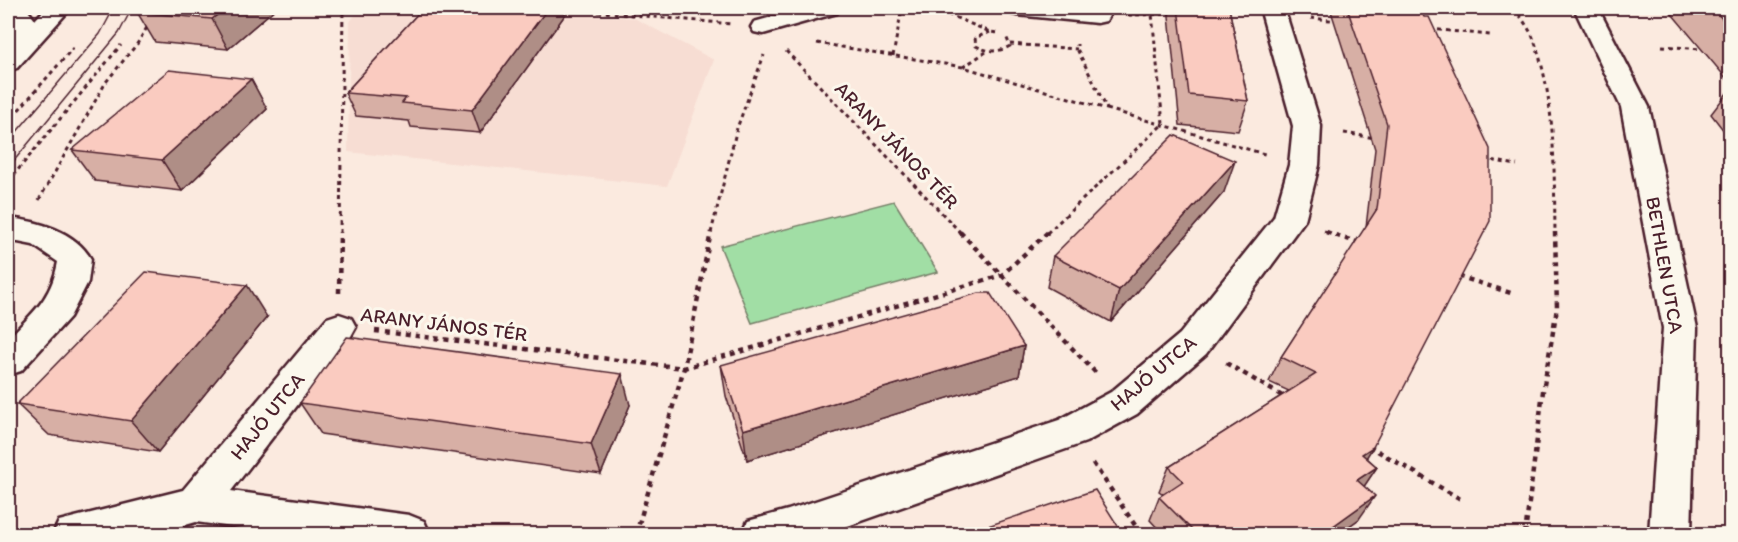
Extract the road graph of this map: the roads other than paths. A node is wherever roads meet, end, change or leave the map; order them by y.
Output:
1 (11, 8) edge
2 (60, 8) edge
3 (829, 8) edge
4 (1017, 8) edge
5 (1272, 8) edge
6 (1587, 8) edge
7 (1088, 15) road end
8 (767, 31) road end
9 (15, 55) edge
10 (16, 230) edge
11 (339, 327) road end
12 (8, 361) edge
13 (196, 504) junction
14 (74, 534) edge
15 (408, 534) edge
16 (763, 534) edge
17 (1670, 534) edge

1 - 9 street
2 - 9 street
3 - 8 street
4 - 7 street
5 - 16 street, HAJÓ UTCA
6 - 17 street, BETHLEN UTCA
10 - 12 street
11 - 13 street, HAJÓ UTCA
13 - 14 street
13 - 15 street

